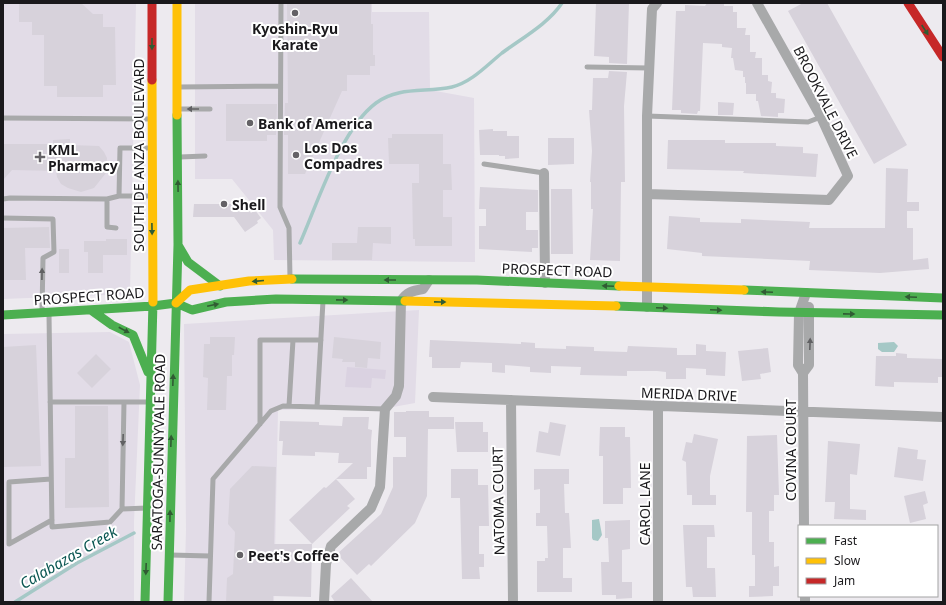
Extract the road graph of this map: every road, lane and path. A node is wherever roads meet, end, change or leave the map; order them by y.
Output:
1 (152, 3) edge
2 (167, 3) edge
3 (177, 3) edge
4 (281, 3) edge
5 (657, 3) edge
6 (757, 3) edge
7 (908, 3) edge
8 (177, 16) junction
9 (943, 57) edge
10 (587, 67) dead end
11 (649, 68) junction
12 (280, 86) junction
13 (177, 87) junction
14 (177, 109) junction
15 (210, 109) dead end
16 (647, 116) junction
17 (821, 117) junction
18 (3, 118) edge
19 (151, 118) junction
20 (152, 148) junction
21 (177, 156) junction
22 (205, 156) dead end
23 (484, 164) dead end
24 (544, 173) joint
25 (647, 194) junction
26 (119, 196) junction
27 (152, 196) junction
28 (3, 199) edge
29 (107, 200) junction
30 (3, 218) edge
31 (116, 228) dead end
32 (178, 245) junction
33 (290, 279) junction
34 (429, 280) junction
35 (544, 283) junction
36 (220, 286) junction
37 (647, 288) junction
38 (806, 293) junction
39 (943, 298) edge
40 (323, 300) junction
41 (401, 301) junction
42 (176, 303) junction
43 (153, 306) junction
44 (646, 307) junction
45 (91, 310) junction
46 (45, 313) junction
47 (799, 313) junction
48 (810, 313) junction
49 (3, 315) edge
50 (943, 315) edge
51 (293, 340) junction
52 (321, 340) junction
53 (803, 373) junction
54 (150, 380) junction
55 (433, 397) dead end
56 (511, 400) junction
57 (50, 402) junction
58 (124, 402) junction
59 (150, 402) junction
60 (289, 406) junction
61 (317, 407) junction
62 (658, 407) junction
63 (385, 409) junction
64 (803, 413) junction
65 (943, 417) edge
66 (260, 424) junction
67 (51, 479) junction
68 (122, 508) junction
69 (148, 508) junction
70 (52, 520) junction
71 (804, 525) edge
72 (169, 554) junction
73 (210, 556) junction
74 (145, 602) edge
75 (168, 602) edge
76 (209, 602) edge
77 (324, 602) edge
78 (513, 602) edge
79 (658, 602) edge

1 -> 19 main road, SOUTH DE ANZA BOULEVARD
2 - 8 main road
3 - 8 main road
4 - 12 lane
5 - 11 street
6 - 17 street, BROOKVALE DRIVE
7 -> 9 main road
8 - 13 main road
10 - 11 lane
11 - 16 street
12 - 13 lane
12 - 33 lane
13 - 14 main road
15 -> 14 lane
14 - 21 main road
16 - 17 lane
16 - 25 street
17 - 25 street, BROOKVALE DRIVE
18 - 19 lane
19 - 20 main road, SOUTH DE ANZA BOULEVARD
20 - 26 lane
20 - 27 main road, SOUTH DE ANZA BOULEVARD
21 - 22 lane
32 -> 21 main road
23 - 24 lane
24 - 35 street
25 - 37 street
26 - 27 lane
26 - 29 lane
27 -> 43 main road, SOUTH DE ANZA BOULEVARD
28 - 29 lane
29 - 31 lane
46 -> 30 lane
32 - 36 main road
32 - 42 main road
34 -> 33 main road, PROSPECT ROAD
33 -> 36 main road, PROSPECT ROAD
34 - 35 main road, PROSPECT ROAD
34 - 41 street
37 -> 35 main road, PROSPECT ROAD
36 - 42 main road, PROSPECT ROAD
38 -> 37 main road, PROSPECT ROAD
37 - 44 street
39 -> 38 main road, PROSPECT ROAD
38 - 47 street, COVINA COURT
38 - 48 street, COVINA COURT
40 -> 41 main road, PROSPECT ROAD
42 -> 40 main road, PROSPECT ROAD
40 - 52 lane
41 -> 44 main road, PROSPECT ROAD
41 - 63 street
42 - 43 main road, PROSPECT ROAD
72 -> 42 main road, SARATOGA-SUNNYVALE ROAD
43 - 45 main road, PROSPECT ROAD
43 - 54 main road, SARATOGA-SUNNYVALE ROAD
44 -> 47 main road, PROSPECT ROAD
45 - 46 main road, PROSPECT ROAD
45 -> 54 main road
46 - 49 main road, PROSPECT ROAD
46 - 57 lane
47 - 48 main road, PROSPECT ROAD
47 - 53 street, COVINA COURT
48 -> 50 main road, PROSPECT ROAD
53 -> 48 street, COVINA COURT
51 - 52 lane
51 - 60 lane
51 - 66 lane
52 - 61 lane
53 - 64 street, COVINA COURT
54 - 59 main road, SARATOGA-SUNNYVALE ROAD
55 - 56 street, MERIDA DRIVE
56 - 62 street, MERIDA DRIVE
56 - 78 street, NATOMA COURT
57 - 58 lane
57 - 67 lane
58 - 59 lane
58 -> 68 lane
59 - 69 main road, SARATOGA-SUNNYVALE ROAD
60 - 61 lane
60 - 66 lane
61 - 63 lane
62 - 64 street, MERIDA DRIVE
62 - 79 street, CAROL LANE
63 - 77 street
64 - 65 street, MERIDA DRIVE
64 - 71 street, COVINA COURT
66 - 73 lane
67 - 70 lane
67 - 70 lane
68 - 69 lane
68 - 70 lane
69 -> 74 main road, SARATOGA-SUNNYVALE ROAD
72 - 73 lane
72 - 75 main road, SARATOGA-SUNNYVALE ROAD
73 - 76 lane

